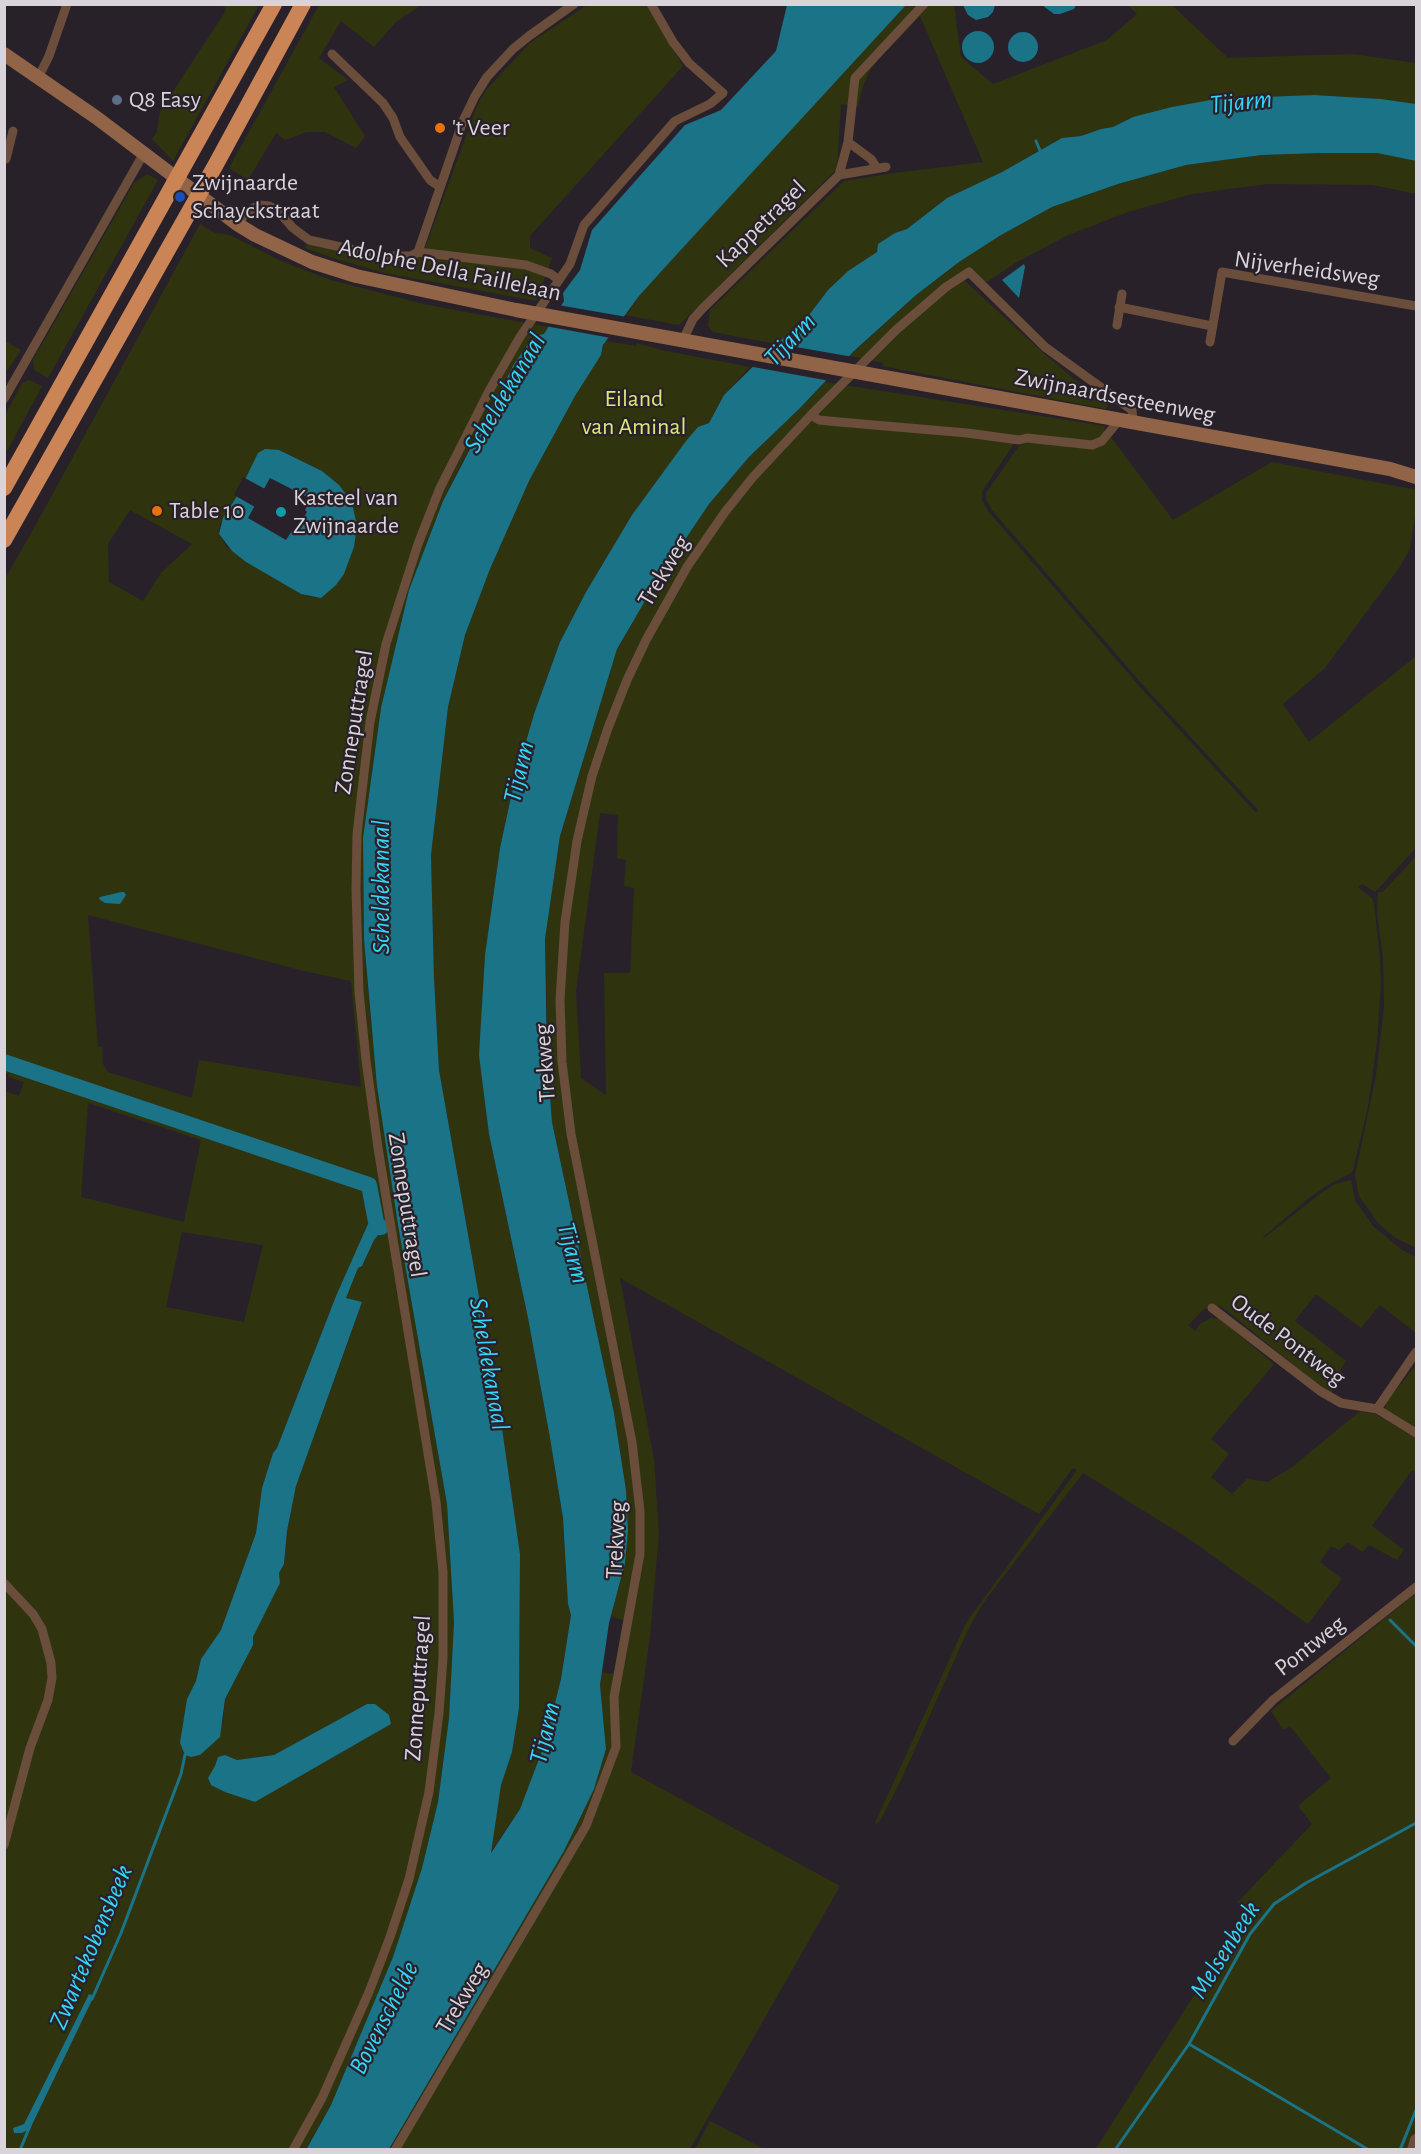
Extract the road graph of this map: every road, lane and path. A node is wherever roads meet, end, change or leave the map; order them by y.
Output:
1 (67, 4) edge
2 (274, 4) edge
3 (303, 4) edge
4 (574, 4) edge
5 (651, 4) edge
6 (924, 4) edge
7 (4, 54) edge
8 (332, 54) dead end
9 (39, 76) junction
10 (13, 131) dead end
11 (848, 142) junction
12 (144, 153) junction
13 (4, 159) edge
14 (839, 175) junction
15 (440, 187) junction
16 (237, 224) junction
17 (418, 252) junction
18 (559, 280) junction
19 (1122, 294) dead end
20 (1416, 306) edge
21 (1119, 307) junction
22 (1118, 325) dead end
23 (1212, 326) junction
24 (683, 340) junction
25 (1210, 342) dead end
26 (804, 362) joint
27 (4, 399) edge
28 (811, 415) junction
29 (1126, 420) junction
30 (1416, 477) edge
31 (4, 488) edge
32 (4, 540) edge
33 (1212, 1308) dead end
34 (1416, 1352) edge
35 (1377, 1410) junction
36 (1416, 1433) edge
37 (4, 1583) edge
38 (1416, 1587) edge
39 (1233, 1741) dead end
40 (4, 1845) edge
41 (1416, 2140) edge
42 (293, 2150) edge
43 (395, 2150) edge
44 (1413, 2150) edge

1 - 9 street
2 - 31 highway
3 - 32 highway
4 - 15 street
5 - 18 street, Zonneputtragel
6 - 11 street
7 - 9 main road, Adolphe Della Faillelaan
8 - 15 street
9 - 12 main road, Adolphe Della Faillelaan
10 - 13 street
11 - 14 street
11 - 14 street, Kappetragel
12 - 16 main road, Adolphe Della Faillelaan
12 - 27 street
14 - 24 street, Kappetragel
15 - 17 street
16 - 17 street
16 - 24 main road, Adolphe Della Faillelaan
17 - 18 street
18 - 42 street, Zonneputtragel
19 - 21 street
20 - 23 street, Nijverheidsweg
21 - 22 street
21 - 23 street
23 - 25 street, Nijverheidsweg
24 - 26 main road, Adolphe Della Faillelaan
26 - 29 main road, Zwijnaardsesteenweg
28 - 29 street
28 - 29 street, Trekweg
28 - 43 street, Trekweg
29 - 30 main road, Zwijnaardsesteenweg
33 - 35 street, Oude Pontweg
34 - 35 street
35 - 36 street
37 - 40 street
38 - 39 street, Pontweg
41 - 44 street

